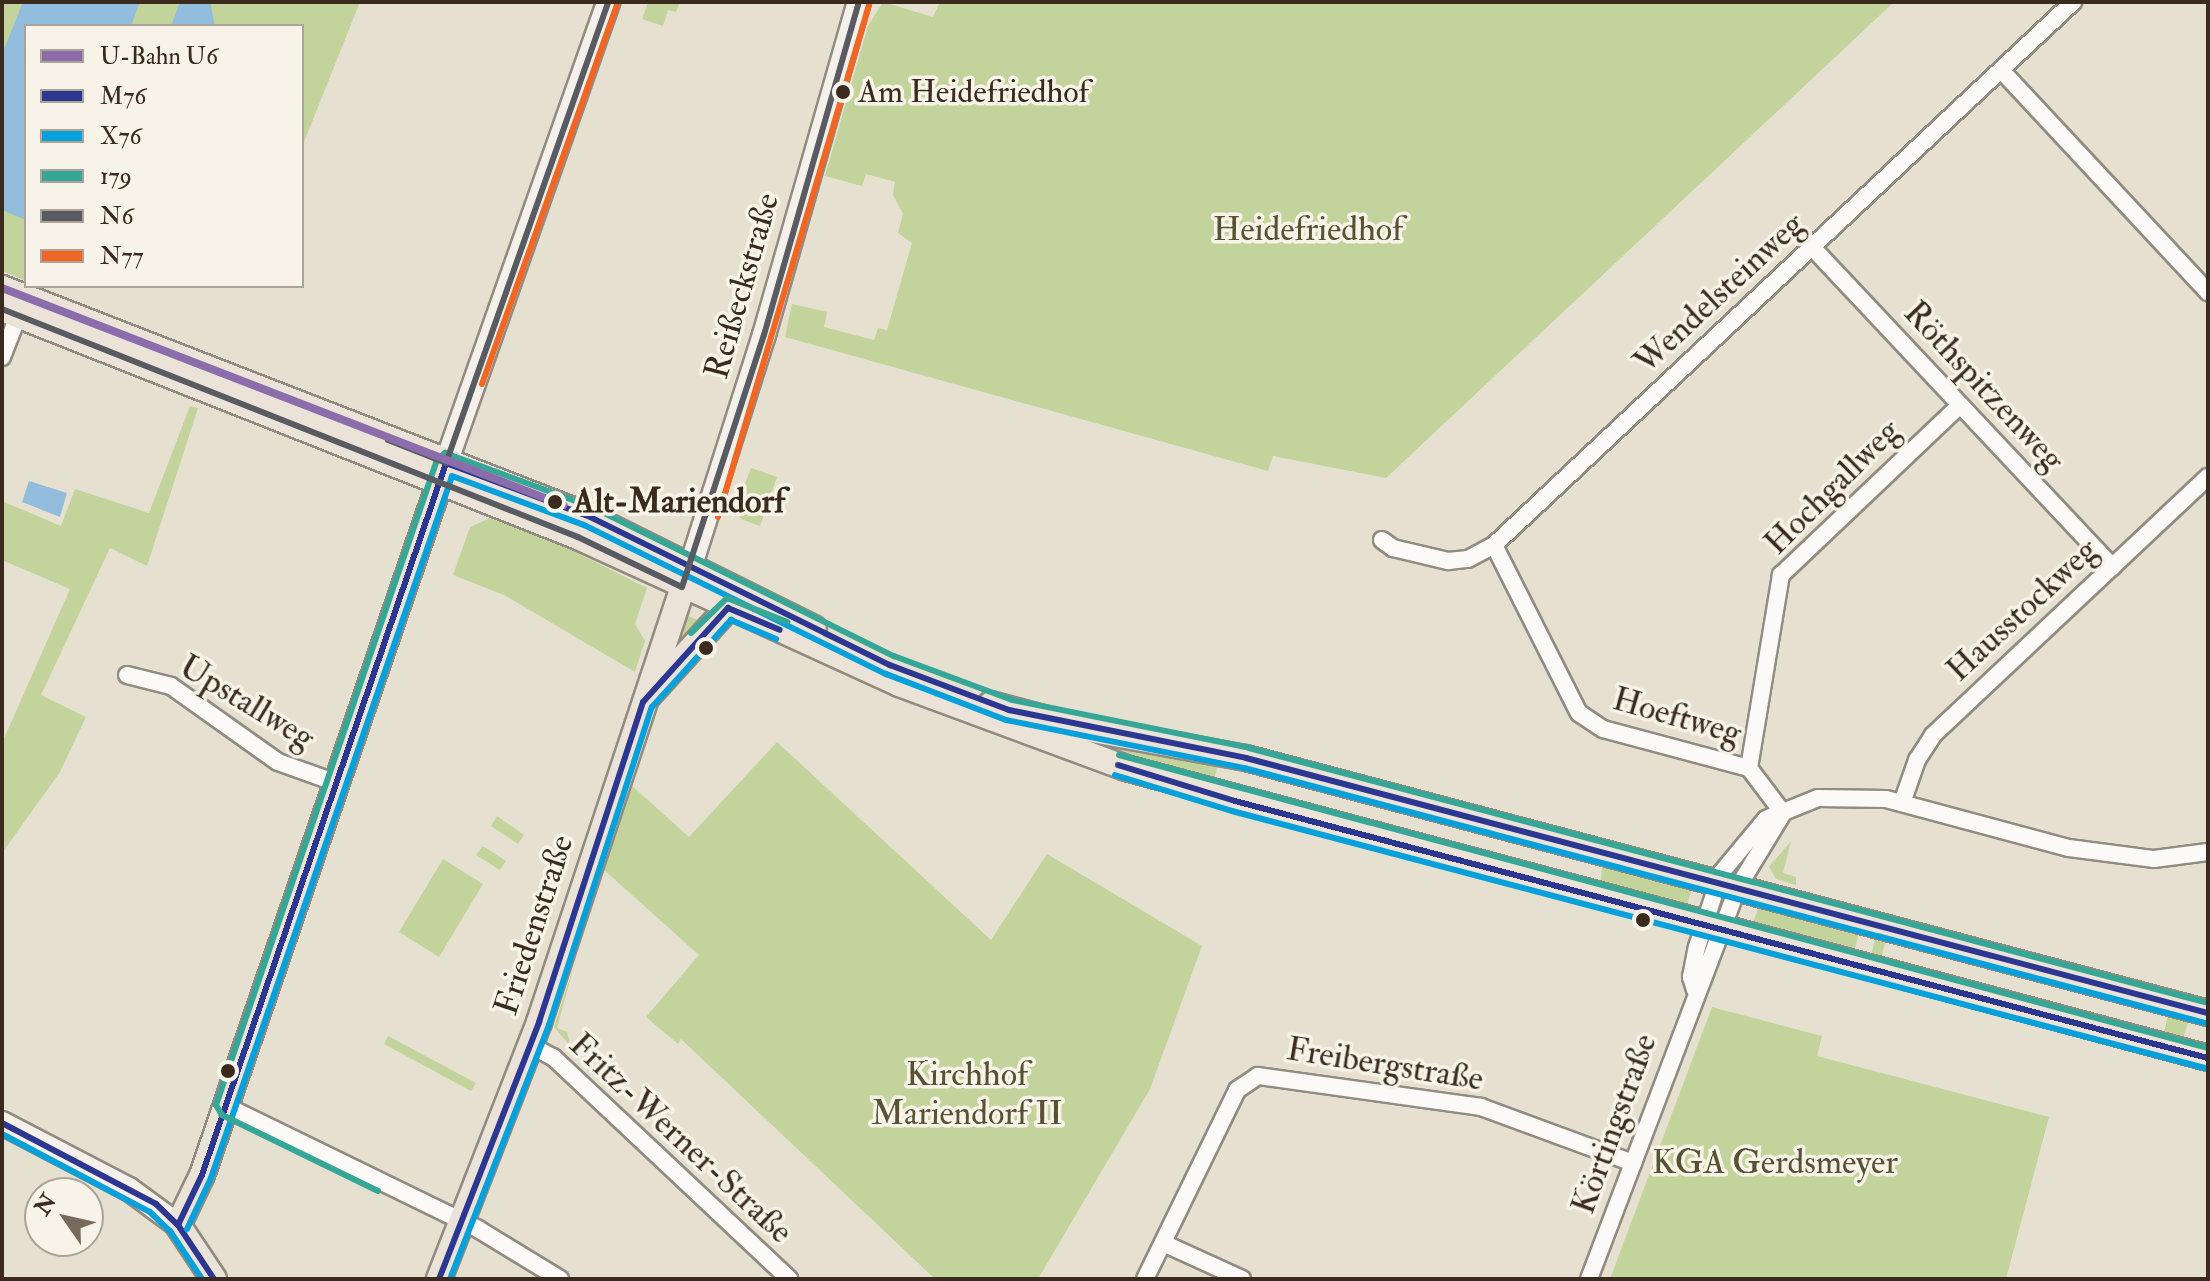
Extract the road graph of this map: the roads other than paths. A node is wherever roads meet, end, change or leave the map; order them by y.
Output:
1 (608, 2) edge
2 (859, 2) edge
3 (2073, 2) edge
4 (2001, 70) junction
5 (1812, 247) junction
6 (2, 288) edge
7 (2208, 292) edge
8 (15, 307) edge
9 (2, 357) edge
10 (1960, 405) junction
11 (442, 474) junction
12 (2208, 477) edge
13 (1382, 540) dead end
14 (1494, 545) junction
15 (2112, 567) junction
16 (686, 576) junction
17 (728, 608) junction
18 (127, 675) dead end
19 (643, 702) junction
20 (1749, 768) junction
21 (337, 783) junction
22 (1902, 803) junction
23 (1783, 813) junction
24 (2208, 852) edge
25 (1727, 884) junction
26 (1713, 928) junction
27 (2208, 1013) edge
28 (530, 1045) junction
29 (2208, 1058) edge
30 (226, 1106) junction
31 (2, 1123) edge
32 (1633, 1163) junction
33 (462, 1220) junction
34 (178, 1225) junction
35 (1163, 1243) junction
36 (214, 1279) edge
37 (439, 1279) edge
38 (560, 1279) edge
39 (789, 1279) edge
40 (1145, 1279) edge
41 (1242, 1279) edge
42 (1589, 1279) edge

1 - 11 main road
2 - 16 main road, Reißeckstraße
3 - 4 street, Wendelsteinweg
4 - 5 street, Wendelsteinweg
4 - 7 street
5 - 10 street, Röthspitzenweg
5 - 14 street, Wendelsteinweg
6 - 8 main road
8 - 9 street
8 - 11 main road
10 - 15 street, Röthspitzenweg
10 - 20 street, Hochgallweg
11 - 16 main road
11 - 21 main road
12 - 15 street, Hausstockweg
13 - 14 street, Wendelsteinweg
14 - 20 street, Hoeftweg
15 - 22 street, Hausstockweg
16 - 17 main road
16 - 19 main road, Friedenstraße
16 - 25 main road
17 - 19 main road
17 - 26 main road
18 - 21 street, Upstallweg
19 - 28 main road, Friedenstraße
20 - 23 street, Hoeftweg
21 - 30 main road
22 - 23 street
22 - 24 street
23 - 25 street, Körtingstraße
25 - 26 street, Körtingstraße
25 - 27 main road
26 - 29 main road
26 - 32 street, Körtingstraße
28 - 33 main road, Friedenstraße
28 - 39 street, Fritz-Werner-Straße
30 - 33 street
30 - 34 main road
31 - 34 main road
32 - 35 street, Freibergstraße
32 - 42 street, Körtingstraße
33 - 37 main road, Friedenstraße
33 - 38 street
34 - 36 main road
35 - 40 street, Freibergstraße
35 - 41 street

